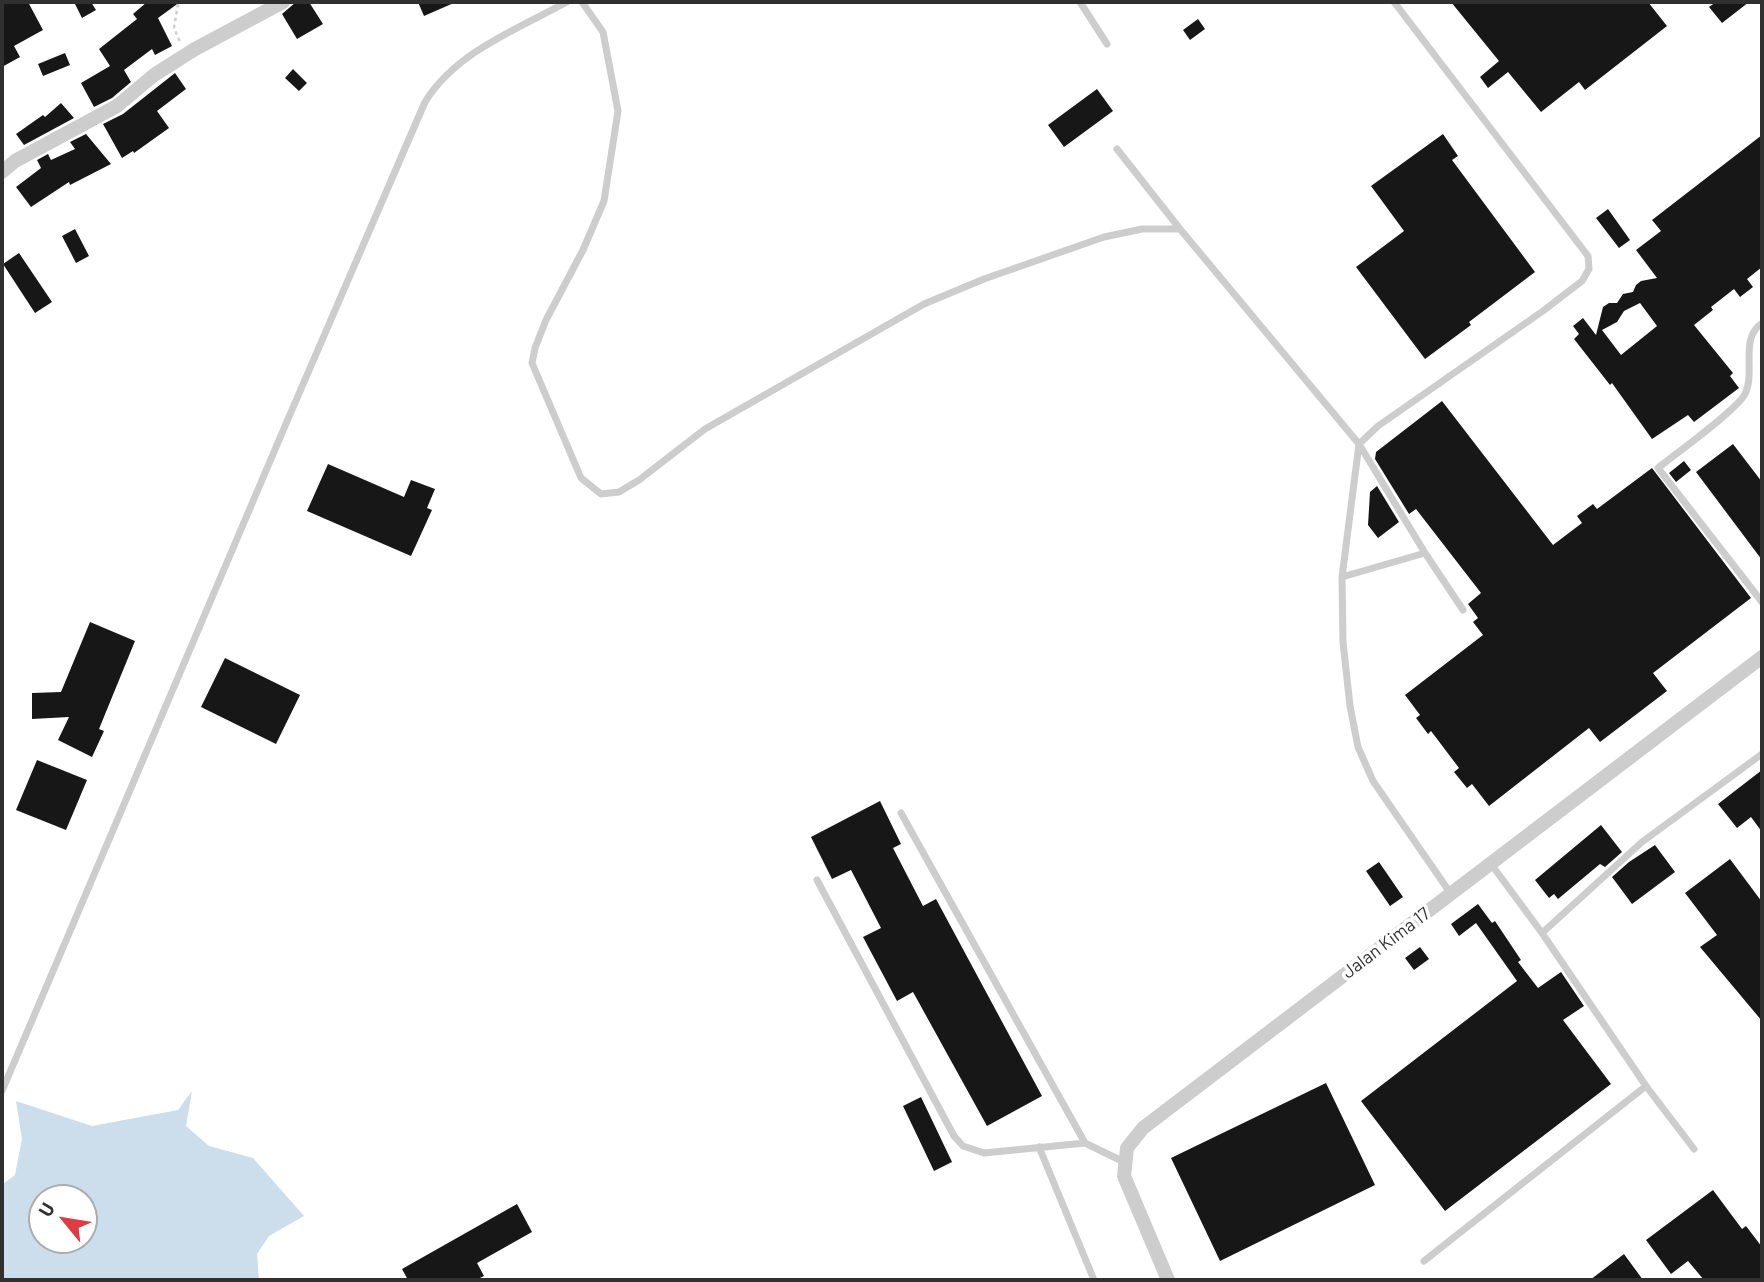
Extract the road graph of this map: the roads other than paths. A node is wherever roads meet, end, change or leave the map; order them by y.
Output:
1 (283, 2) edge
2 (567, 2) edge
3 (582, 2) edge
4 (1080, 2) edge
5 (1394, 2) edge
6 (1107, 44) dead end
7 (1117, 149) dead end
8 (2, 172) edge
9 (1180, 229) junction
10 (1762, 323) edge
11 (1359, 444) junction
12 (1425, 553) junction
13 (1342, 577) junction
14 (1762, 602) edge
15 (1463, 610) dead end
16 (1762, 657) edge
17 (1762, 754) edge
18 (901, 813) dead end
19 (1491, 864) junction
20 (817, 880) dead end
21 (1451, 894) junction
22 (1542, 933) junction
23 (1646, 1086) junction
24 (2, 1091) edge
25 (1084, 1143) junction
26 (1039, 1147) junction
27 (1694, 1149) dead end
28 (1124, 1161) junction
29 (1424, 1261) dead end
30 (1094, 1280) edge
31 (1168, 1280) edge

1 - 8 street
2 - 24 lane
3 - 9 lane
4 - 6 lane
5 - 11 lane
7 - 9 lane
9 - 11 lane
10 - 14 lane
11 - 12 lane
11 - 13 lane
12 - 13 lane
12 - 15 lane
13 - 21 lane
16 - 19 street, Jalan Kima 17
17 - 22 lane
18 - 25 lane
19 - 21 street, Jalan Kima 17
19 - 22 lane
20 - 26 lane
21 - 28 street, Jalan Kima 17
22 - 23 lane
23 - 27 lane
23 - 29 lane
25 - 26 lane
25 - 28 lane
26 - 30 lane
28 - 31 street

